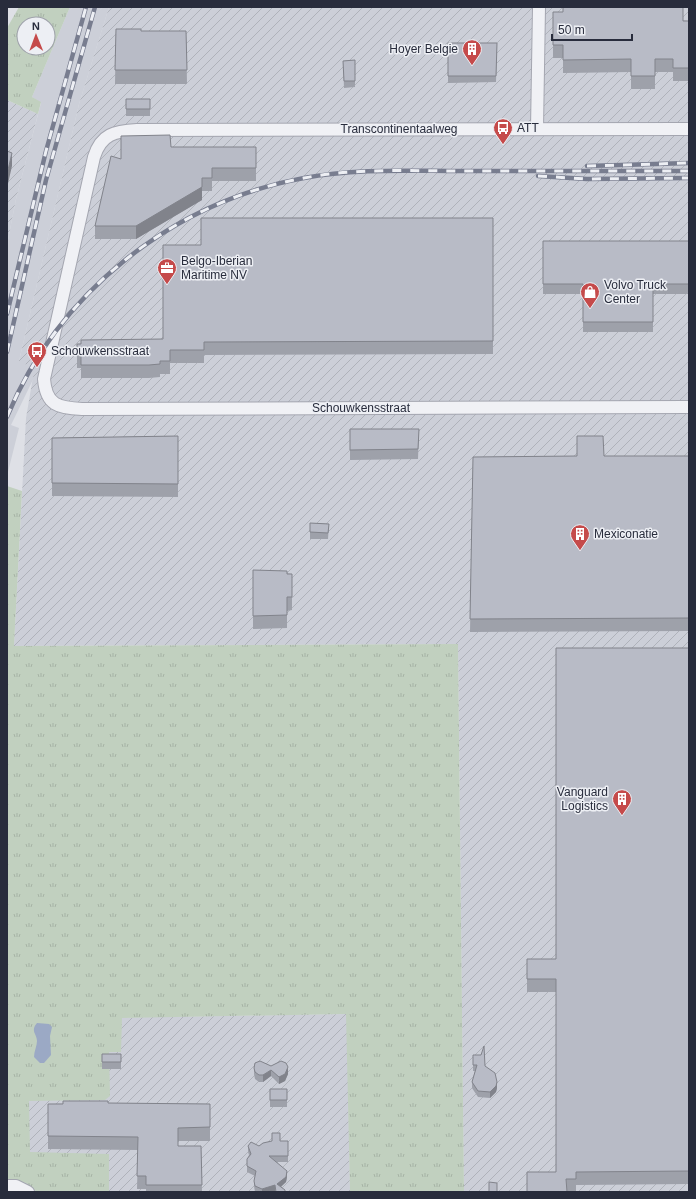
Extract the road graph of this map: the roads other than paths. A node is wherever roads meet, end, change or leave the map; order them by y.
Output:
1 (539, 7) edge
2 (537, 129) junction
3 (689, 129) edge
4 (110, 134) joint
5 (689, 407) edge
6 (7, 1186) edge
7 (28, 1192) edge

1 - 2 street
2 - 3 street, Transcontinentaalweg
2 - 4 street, Transcontinentaalweg
4 - 5 street, Schouwkensstraat
6 - 7 street

